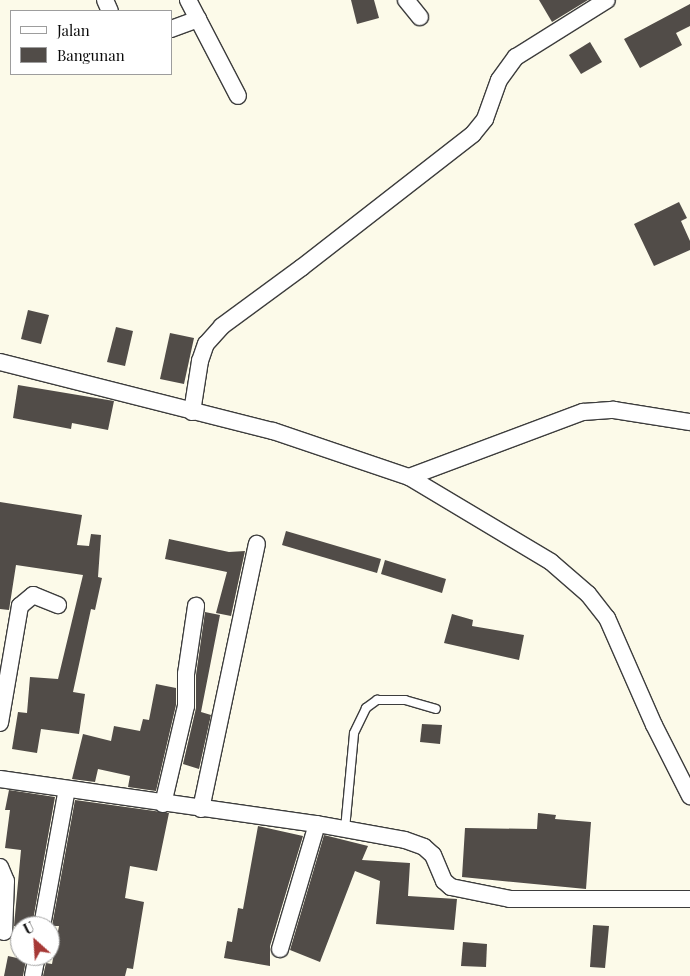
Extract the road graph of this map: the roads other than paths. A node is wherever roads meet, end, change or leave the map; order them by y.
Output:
1 (188, 0) edge
2 (406, 0) edge
3 (607, 0) edge
4 (420, 17) dead end
5 (198, 19) junction
6 (172, 30) edge
7 (238, 96) dead end
8 (0, 362) edge
9 (192, 412) junction
10 (690, 422) edge
11 (410, 477) junction
12 (257, 544) dead end
13 (58, 605) dead end
14 (196, 606) dead end
15 (436, 710) dead end
16 (0, 723) edge
17 (0, 780) edge
18 (67, 788) junction
19 (690, 796) edge
20 (163, 804) junction
21 (201, 809) junction
22 (317, 824) junction
23 (345, 828) junction
24 (0, 867) edge
25 (690, 899) edge
26 (44, 916) edge
27 (4, 932) dead end
28 (280, 949) dead end

1 - 5 street
2 - 4 street
3 - 9 street
5 - 6 street
5 - 7 street
8 - 9 street
9 - 11 street
10 - 11 street
11 - 19 street
12 - 21 street
13 - 16 street
14 - 20 street
15 - 23 lane
17 - 18 street
18 - 20 street
18 - 26 street
20 - 21 street
21 - 22 street
22 - 23 street
22 - 28 street
23 - 25 street
24 - 27 street

